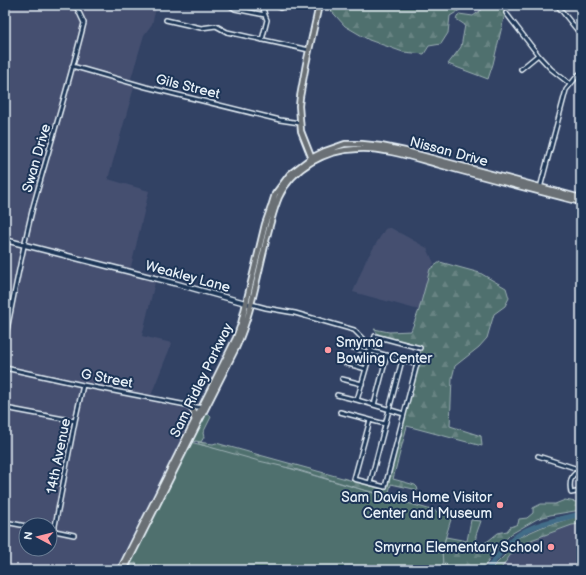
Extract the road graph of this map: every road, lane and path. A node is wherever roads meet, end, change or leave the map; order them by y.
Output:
1 (68, 5) edge
2 (229, 5) edge
3 (262, 5) edge
4 (319, 5) edge
5 (557, 5) edge
6 (564, 5) edge
7 (560, 8) junction
8 (506, 13) dead end
9 (265, 15) junction
10 (166, 20) dead end
11 (581, 35) edge
12 (262, 40) junction
13 (309, 50) junction
14 (538, 55) junction
15 (72, 66) junction
16 (521, 68) dead end
17 (581, 73) edge
18 (570, 84) junction
19 (300, 123) junction
20 (312, 159) junction
21 (540, 189) junction
22 (581, 198) edge
23 (581, 202) edge
24 (5, 240) edge
25 (24, 244) junction
26 (249, 304) junction
27 (5, 340) edge
28 (350, 347) dead end
29 (420, 348) dead end
30 (370, 352) junction
31 (386, 355) junction
32 (402, 360) junction
33 (345, 363) dead end
34 (5, 368) edge
35 (366, 369) junction
36 (342, 379) dead end
37 (362, 384) junction
38 (83, 385) junction
39 (337, 394) dead end
40 (358, 400) junction
41 (188, 405) junction
42 (374, 405) junction
43 (5, 408) edge
44 (203, 409) junction
45 (389, 409) junction
46 (340, 412) dead end
47 (404, 414) junction
48 (370, 420) junction
49 (76, 421) junction
50 (194, 422) junction
51 (385, 424) junction
52 (538, 456) dead end
53 (581, 470) edge
54 (370, 483) junction
55 (581, 491) edge
56 (57, 517) edge
57 (5, 522) edge
58 (18, 524) edge
59 (58, 532) edge
60 (74, 535) dead end
61 (120, 570) edge
62 (124, 570) edge

1 - 15 street, Swan Drive
2 - 9 street
3 - 9 street
4 - 13 main road
5 - 7 street
6 - 7 street
7 - 11 street
8 - 14 street
9 - 12 street
10 - 12 street
12 - 13 street
13 - 19 main road
14 - 16 street
14 - 18 street
15 - 19 street, Gils Street
15 - 25 street, Swan Drive
17 - 18 street
18 - 21 street
19 - 20 main road
20 - 21 main road, Nissan Drive
20 - 26 main road, Sam Ridley Parkway
21 - 22 main road, Nissan Drive
21 - 23 main road, Nissan Drive
24 - 25 main road, Weakley Lane
25 - 26 main road, Weakley Lane
25 - 27 street, Swan Drive
26 - 30 street, Weakley Lane
26 - 44 main road, Sam Ridley Parkway
28 - 30 street
29 - 30 street
30 - 31 street
30 - 35 street
31 - 32 street
31 - 42 street
32 - 45 street
32 - 47 street
33 - 35 street
34 - 38 street, G Street
35 - 37 street
36 - 37 street
37 - 40 street
38 - 41 street, G Street
38 - 49 street, 14th Avenue
39 - 40 street
40 - 42 street
41 - 44 street, G Street
41 - 50 main road
42 - 45 street
43 - 49 street
44 - 50 main road, Sam Ridley Parkway
44 - 62 main road, Sam Ridley Parkway
45 - 47 street
45 - 51 street
46 - 48 street
47 - 54 street
48 - 51 street
48 - 54 street
49 - 56 street, 14th Avenue
50 - 61 main road, Sam Ridley Parkway
51 - 54 street
52 - 53 street
53 - 55 street
57 - 58 street
59 - 60 street

